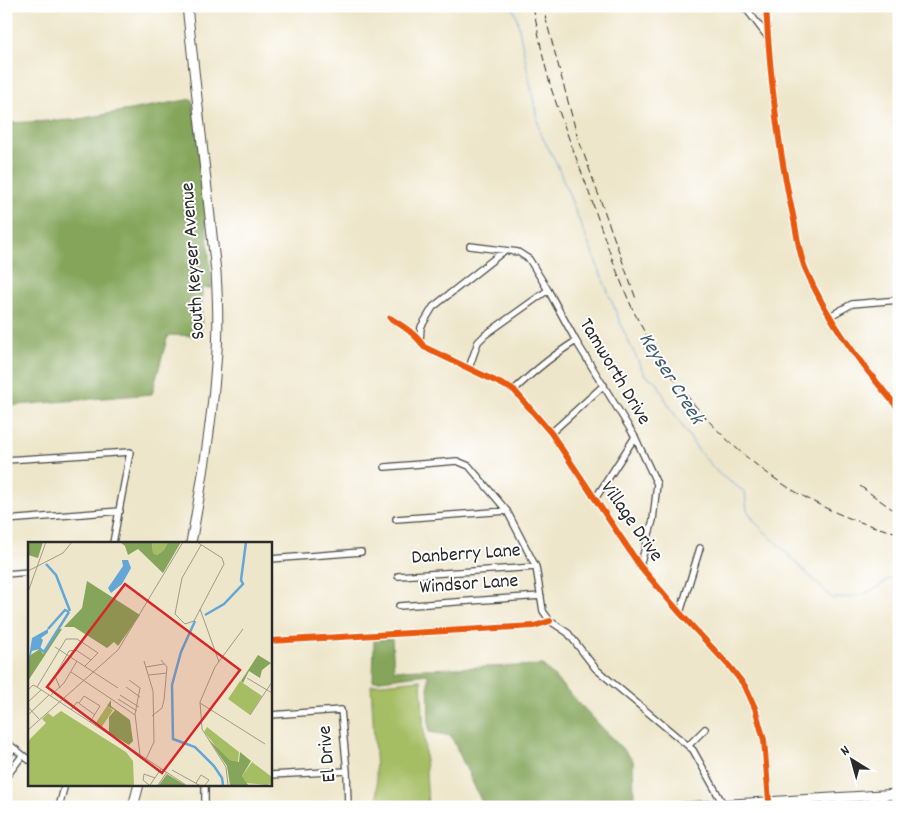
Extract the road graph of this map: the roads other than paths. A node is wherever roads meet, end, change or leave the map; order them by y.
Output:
1 (187, 6) edge
2 (742, 6) edge
3 (766, 6) edge
4 (768, 36) junction
5 (470, 246) dead end
6 (504, 251) junction
7 (548, 290) junction
8 (899, 300) edge
9 (830, 316) junction
10 (390, 318) dead end
11 (420, 341) junction
12 (576, 341) junction
13 (469, 368) junction
14 (604, 386) junction
15 (514, 390) junction
16 (899, 409) edge
17 (551, 433) junction
18 (635, 437) junction
19 (6, 460) edge
20 (385, 467) dead end
21 (595, 499) junction
22 (120, 511) junction
23 (507, 511) junction
24 (396, 519) dead end
25 (6, 520) edge
26 (113, 542) edge
27 (191, 542) edge
28 (700, 548) dead end
29 (361, 552) dead end
30 (271, 559) edge
31 (640, 566) junction
32 (536, 567) junction
33 (28, 572) edge
34 (6, 574) edge
35 (398, 576) dead end
36 (541, 596) junction
37 (399, 606) dead end
38 (680, 613) junction
39 (550, 621) junction
40 (271, 641) edge
41 (271, 715) edge
42 (705, 729) dead end
43 (6, 742) edge
44 (688, 746) junction
45 (13, 749) junction
46 (22, 756) junction
47 (6, 758) edge
48 (28, 759) edge
49 (347, 771) junction
50 (271, 775) edge
51 (6, 777) edge
52 (64, 786) edge
53 (139, 786) edge
54 (204, 786) edge
55 (899, 794) edge
56 (882, 796) junction
57 (769, 801) junction
58 (723, 804) junction
59 (59, 807) edge
60 (134, 807) edge
61 (205, 807) edge
62 (348, 807) edge
63 (682, 807) edge
64 (883, 807) edge

1 - 27 main road, South Keyser Avenue
2 - 4 street
3 - 4 street
4 - 9 street
5 - 6 street, Tamworth Drive
6 - 7 street, Tamworth Drive
6 - 11 street
7 - 12 street, Tamworth Drive
7 - 13 street
8 - 9 street
9 - 16 street
10 - 11 street, Village Drive
11 - 13 street, Village Drive
12 - 14 street, Tamworth Drive
12 - 15 street
13 - 15 street, Village Drive
14 - 17 street
14 - 18 street, Tamworth Drive
15 - 17 street, Village Drive
17 - 21 street, Village Drive
18 - 21 street
18 - 31 street, Tamworth Drive
19 - 22 street
20 - 23 street
21 - 31 street, Village Drive
22 - 25 street
22 - 26 street
23 - 24 street
23 - 32 street
28 - 38 street, Village Drive
29 - 30 street
31 - 38 street, Village Drive
32 - 35 street, Danberry Lane
32 - 36 street
33 - 34 street
36 - 37 street, Windsor Lane
36 - 39 street
38 - 57 street, Village Drive
39 - 40 street
39 - 44 street
41 - 49 street, El Drive
42 - 44 street
43 - 45 street
44 - 58 street
45 - 46 street
45 - 47 street
46 - 48 street
46 - 51 street
49 - 50 street
49 - 62 street, El Drive
52 - 59 street
53 - 60 main road
54 - 61 street
55 - 56 main road
56 - 57 main road
56 - 64 street
57 - 58 main road
58 - 63 main road

